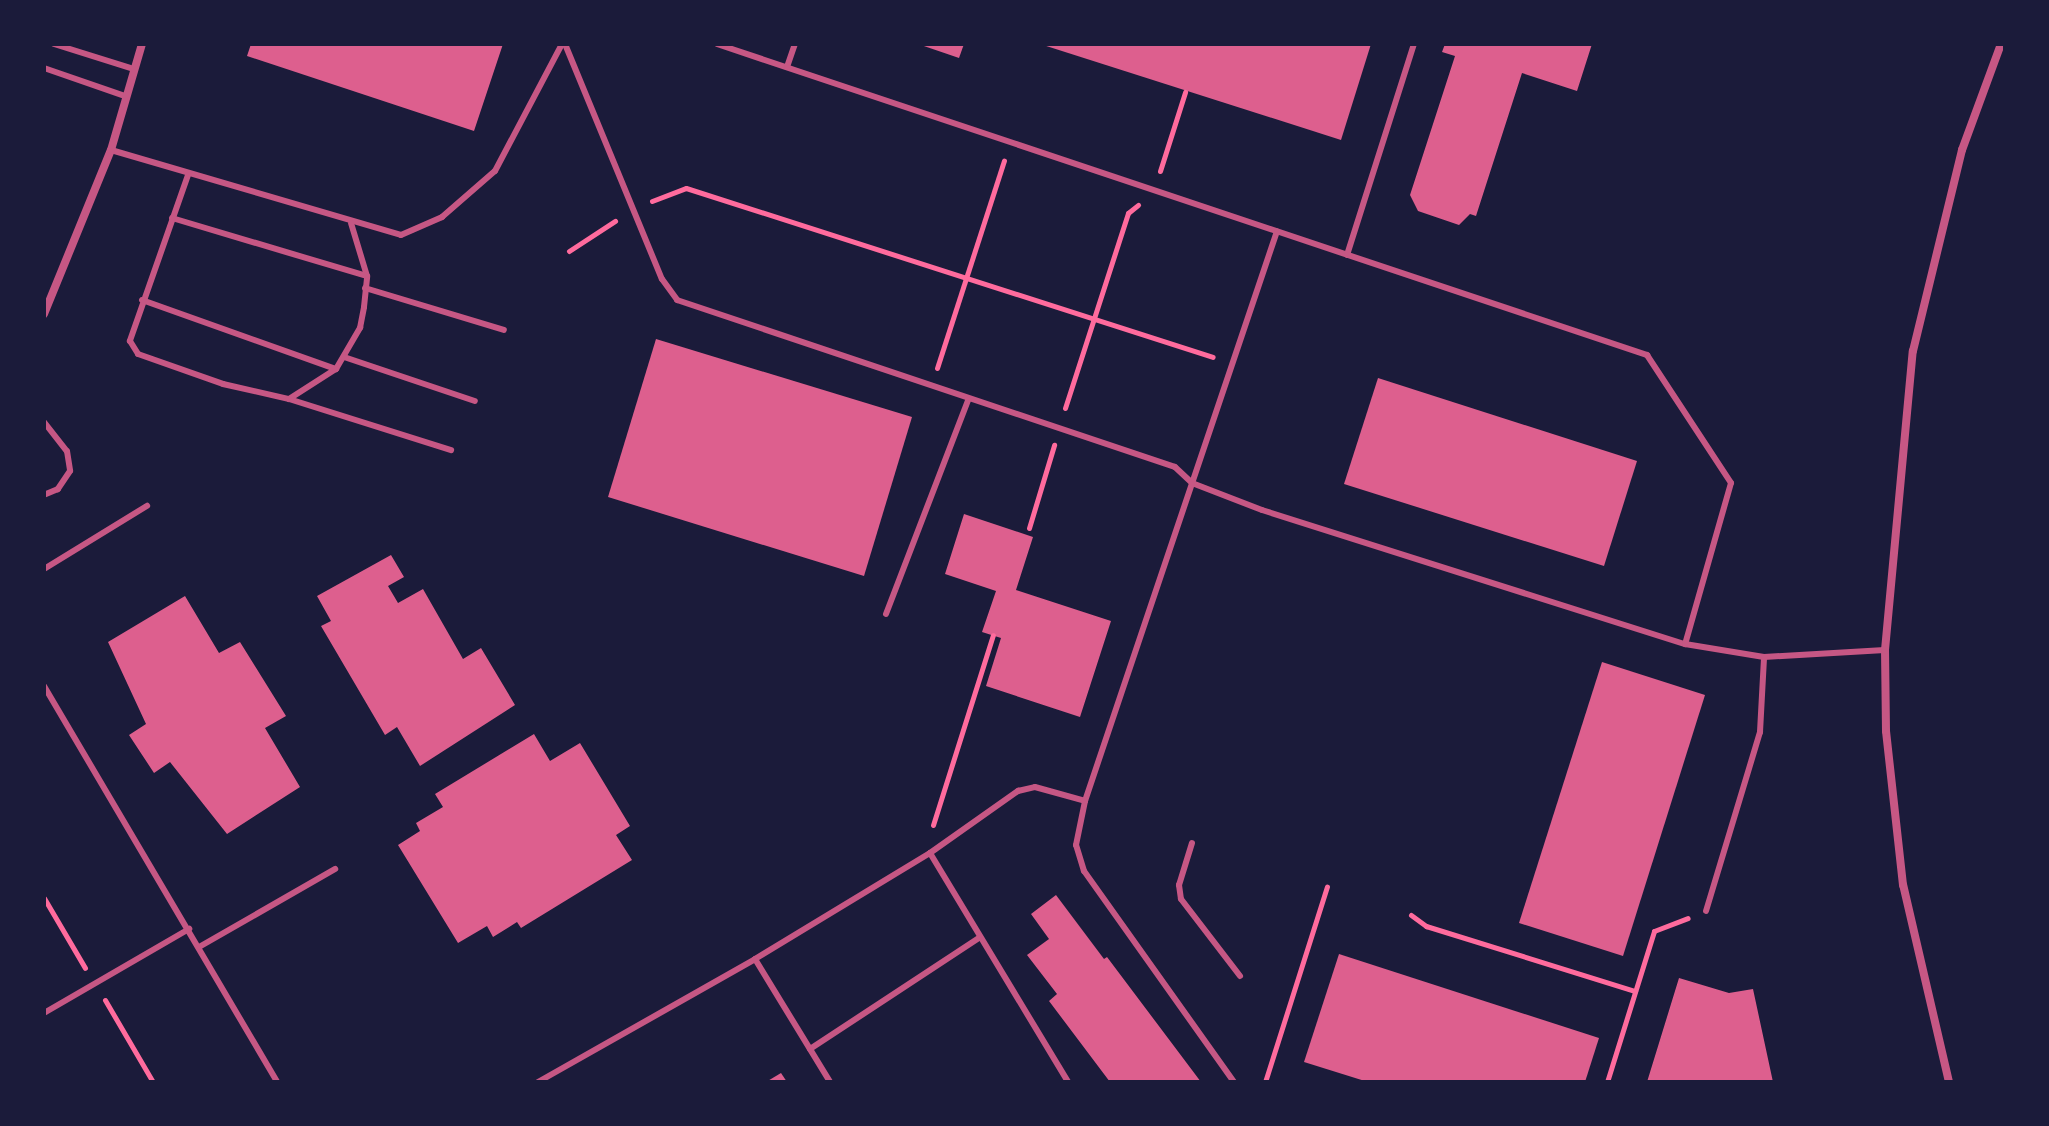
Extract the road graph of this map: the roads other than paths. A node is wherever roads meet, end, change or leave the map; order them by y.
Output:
1 (54, 44) edge
2 (142, 44) edge
3 (563, 44) edge
4 (717, 44) edge
5 (795, 44) edge
6 (1414, 44) edge
7 (2001, 44) edge
8 (1995, 63) junction
9 (787, 67) junction
10 (2005, 67) edge
11 (44, 68) edge
12 (134, 69) junction
13 (125, 96) junction
14 (111, 150) junction
15 (188, 175) junction
16 (172, 218) junction
17 (351, 223) junction
18 (1277, 231) junction
19 (1347, 255) junction
20 (367, 276) junction
21 (365, 288) junction
22 (142, 300) junction
23 (44, 314) edge
24 (504, 330) dead end
25 (344, 357) junction
26 (336, 369) junction
27 (289, 399) junction
28 (968, 400) junction
29 (475, 401) dead end
30 (44, 422) edge
31 (451, 450) dead end
32 (1192, 483) junction
33 (44, 495) edge
34 (147, 506) dead end
35 (44, 569) edge
36 (886, 614) dead end
37 (1685, 644) junction
38 (1885, 650) junction
39 (1764, 657) junction
40 (44, 686) edge
41 (1085, 801) junction
42 (1192, 843) dead end
43 (930, 853) junction
44 (335, 869) dead end
45 (1706, 911) road end
46 (189, 929) junction
47 (979, 938) junction
48 (199, 947) junction
49 (755, 959) junction
50 (1240, 976) dead end
51 (44, 1013) edge
52 (810, 1049) junction
53 (277, 1082) edge
54 (538, 1082) edge
55 (830, 1082) edge
56 (1068, 1082) edge
57 (1234, 1082) edge
58 (1949, 1082) edge

1 - 12 lane
2 - 12 street
3 - 17 lane
3 - 28 lane
4 - 9 lane
5 - 9 lane
6 - 19 lane
7 - 8 street
8 - 10 street
8 - 38 street
9 - 18 lane
11 - 13 lane
12 - 13 street
13 - 14 street
14 - 15 lane
14 - 23 street
15 - 16 lane
15 - 17 lane
16 - 20 lane
16 - 22 lane
17 - 20 lane
18 - 19 lane
18 - 32 lane
19 - 37 lane
20 - 21 lane
21 - 24 lane
21 - 25 lane
22 - 26 lane
22 - 27 lane
25 - 26 lane
25 - 29 lane
26 - 27 lane
27 - 31 lane
28 - 32 lane
28 - 36 lane
30 - 33 lane
32 - 37 lane
32 - 41 lane
34 - 35 lane
37 - 39 lane
38 - 39 lane
38 - 58 street
39 - 45 lane
40 - 46 lane
41 - 43 lane
41 - 57 lane
42 - 50 lane
43 - 47 lane
43 - 49 lane
44 - 48 lane
46 - 48 lane
46 - 51 lane
47 - 52 lane
47 - 56 lane
48 - 53 lane
49 - 52 lane
49 - 54 lane
52 - 55 lane

